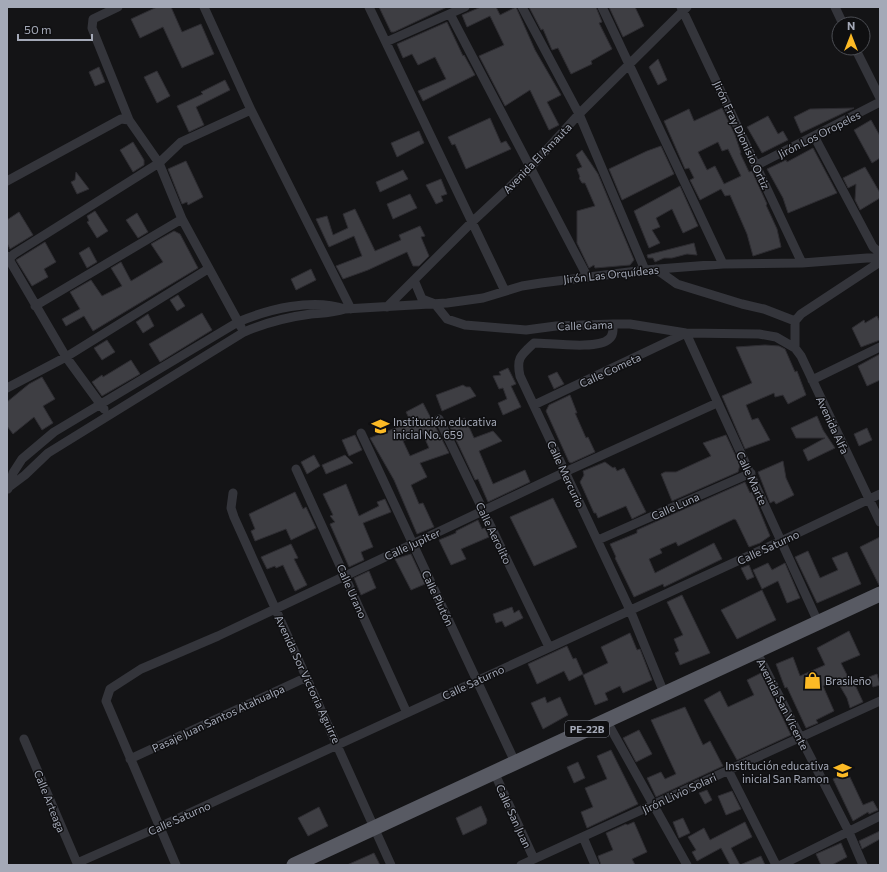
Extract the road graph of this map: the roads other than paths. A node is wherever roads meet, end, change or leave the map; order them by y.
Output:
1 (118, 7) edge
2 (204, 7) edge
3 (369, 7) edge
4 (464, 7) edge
5 (522, 7) edge
6 (602, 7) edge
7 (684, 8) edge
8 (450, 14) junction
9 (386, 42) junction
10 (859, 56) edge
11 (629, 66) junction
12 (880, 98) edge
13 (880, 102) edge
14 (251, 110) junction
15 (579, 114) junction
16 (129, 120) junction
17 (814, 136) junction
18 (159, 163) junction
19 (757, 165) junction
20 (530, 168) junction
21 (7, 181) edge
22 (182, 219) junction
23 (472, 222) junction
24 (880, 253) edge
25 (880, 257) edge
26 (8, 259) edge
27 (802, 262) junction
28 (880, 262) edge
29 (723, 264) junction
30 (208, 269) junction
31 (656, 269) junction
32 (645, 270) junction
33 (587, 276) junction
34 (414, 280) junction
35 (505, 290) junction
36 (435, 304) junction
37 (35, 306) junction
38 (387, 307) junction
39 (348, 309) junction
40 (238, 322) junction
41 (795, 322) junction
42 (613, 324) junction
43 (244, 332) junction
44 (686, 333) junction
45 (776, 337) joint
46 (880, 347) edge
47 (795, 348) junction
48 (66, 357) junction
49 (812, 380) junction
50 (7, 388) edge
51 (717, 403) junction
52 (100, 405) junction
53 (534, 405) junction
54 (109, 415) junction
55 (439, 419) dead end
56 (361, 433) dead end
57 (296, 469) dead end
58 (565, 472) junction
59 (751, 473) junction
60 (8, 488) edge
61 (233, 493) dead end
62 (880, 494) edge
63 (869, 499) junction
64 (484, 510) junction
65 (880, 522) edge
66 (598, 540) junction
67 (781, 541) junction
68 (413, 544) junction
69 (345, 576) junction
70 (880, 594) edge
71 (275, 609) junction
72 (630, 610) junction
73 (818, 622) junction
74 (549, 648) junction
75 (756, 651) junction
76 (307, 677) junction
77 (476, 681) junction
78 (664, 693) junction
79 (880, 701) edge
80 (407, 713) junction
81 (606, 720) junction
82 (800, 736) junction
83 (24, 739) dead end
84 (338, 745) junction
85 (130, 759) junction
86 (515, 762) junction
87 (728, 770) junction
88 (494, 772) junction
89 (653, 805) junction
90 (880, 816) edge
91 (159, 827) junction
92 (374, 828) junction
93 (848, 830) junction
94 (583, 836) junction
95 (534, 859) junction
96 (77, 863) joint
97 (176, 865) edge
98 (294, 865) edge
99 (391, 865) edge
100 (521, 865) edge
101 (595, 865) edge
102 (687, 865) edge
103 (776, 865) edge
104 (781, 865) edge
105 (863, 865) edge

1 - 16 street
2 - 14 street
3 - 9 street
4 - 8 street
5 - 15 street
6 - 11 street
7 - 11 street, Avenida El Amauta
7 - 19 street, Jirón Fray Dionisio Ortiz
8 - 9 street
8 - 20 street
9 - 23 street
10 - 12 street
11 - 15 street, Avenida El Amauta
11 - 29 street
13 - 17 street, Jirón Los Oropeles
14 - 18 street
14 - 39 street
15 - 20 street, Avenida El Amauta
15 - 32 street
16 - 18 street
16 - 21 street
17 - 19 street, Jirón Los Oropeles
17 - 24 street
18 - 22 street
18 - 26 street
19 - 27 street, Jirón Fray Dionisio Ortiz
20 - 23 street, Avenida El Amauta
20 - 33 street
22 - 30 street
22 - 37 street
23 - 34 street, Avenida El Amauta
23 - 35 street
25 - 27 street, Jirón Las Orquídeas
26 - 37 street
27 - 29 street, Jirón Las Orquídeas
28 - 41 street
29 - 31 street, Jirón Las Orquídeas
30 - 40 street
30 - 48 street
31 - 32 street, Jirón Las Orquídeas
31 - 41 street
32 - 33 street, Jirón Las Orquídeas
33 - 35 street, Jirón Las Orquídeas
34 - 36 street, Calle Gama
34 - 38 street, Avenida El Amauta
35 - 36 street, Jirón Las Orquídeas
36 - 38 street, Jirón Las Orquídeas
36 - 42 street, Calle Gama
37 - 48 street
38 - 39 street, Jirón Las Orquídeas
39 - 40 street
39 - 43 street
40 - 43 street
40 - 52 street
41 - 47 street
42 - 44 street, Calle Gama
42 - 53 street, Calle Mercurio
43 - 54 street
44 - 45 street, Calle Gama
44 - 51 street, Calle Marte
44 - 53 street, Calle Cometa
45 - 47 street, Avenida Alfa
46 - 49 street
47 - 49 street, Avenida Alfa
48 - 50 street
48 - 52 street
49 - 63 street, Avenida Alfa
51 - 58 street, Calle Jupiter
51 - 59 street, Calle Marte
52 - 54 street
52 - 60 street
53 - 58 street, Calle Mercurio
54 - 60 street
55 - 64 street, Calle Aerolito
56 - 68 street, Calle Plutón
57 - 69 street, Calle Urano
58 - 64 street, Calle Jupiter
58 - 66 street, Calle Mercurio
59 - 66 street, Calle Luna
59 - 67 street, Calle Marte
61 - 71 street, Avenida Sor Victoria Aguirre
62 - 63 street, Calle Saturno
63 - 65 street, Avenida Alfa
63 - 67 street, Calle Saturno
64 - 68 street, Calle Jupiter
64 - 74 street, Calle Aerolito
66 - 72 street, Calle Mercurio
67 - 72 street, Calle Saturno
67 - 73 street, Calle Marte
68 - 69 street, Calle Jupiter
68 - 77 street, Calle Plutón
69 - 71 street, Calle Jupiter
69 - 80 street, Calle Urano
70 - 73 highway, PE-22B
71 - 76 street, Avenida Sor Victoria Aguirre
71 - 85 street, Calle Jupiter
72 - 74 street, Calle Saturno
72 - 78 street, Calle Mercurio
73 - 75 highway, PE-22B
74 - 77 street, Calle Saturno
75 - 78 highway, PE-22B
75 - 82 street, Avenida San Vicente
76 - 84 street, Avenida Sor Victoria Aguirre
76 - 85 street, Pasaje Juan Santos Atahualpa
77 - 80 street, Calle Saturno
77 - 86 street, Calle Plutón
78 - 81 highway, PE-22B
79 - 82 street, Jirón Livio Solari
80 - 84 street, Calle Saturno
81 - 86 highway, PE-22B
81 - 89 street
82 - 87 street, Jirón Livio Solari
82 - 93 street, Avenida San Vicente
83 - 96 street, Calle Arteaga
84 - 91 street, Calle Saturno
84 - 92 street, Avenida Sor Victoria Aguirre
85 - 91 street
86 - 88 highway, PE-22B
87 - 89 street, Jirón Livio Solari
87 - 103 street
88 - 92 highway, PE-22B
88 - 95 street, Calle San Juan
89 - 94 street, Jirón Livio Solari
89 - 102 street
90 - 93 street
91 - 96 street, Calle Saturno
91 - 97 street
92 - 98 highway, PE-22B
92 - 99 street, Avenida Sor Victoria Aguirre
93 - 104 street
93 - 105 street, Avenida San Vicente
94 - 95 street, Jirón Livio Solari
94 - 101 street
95 - 100 street, Jirón Livio Solari

